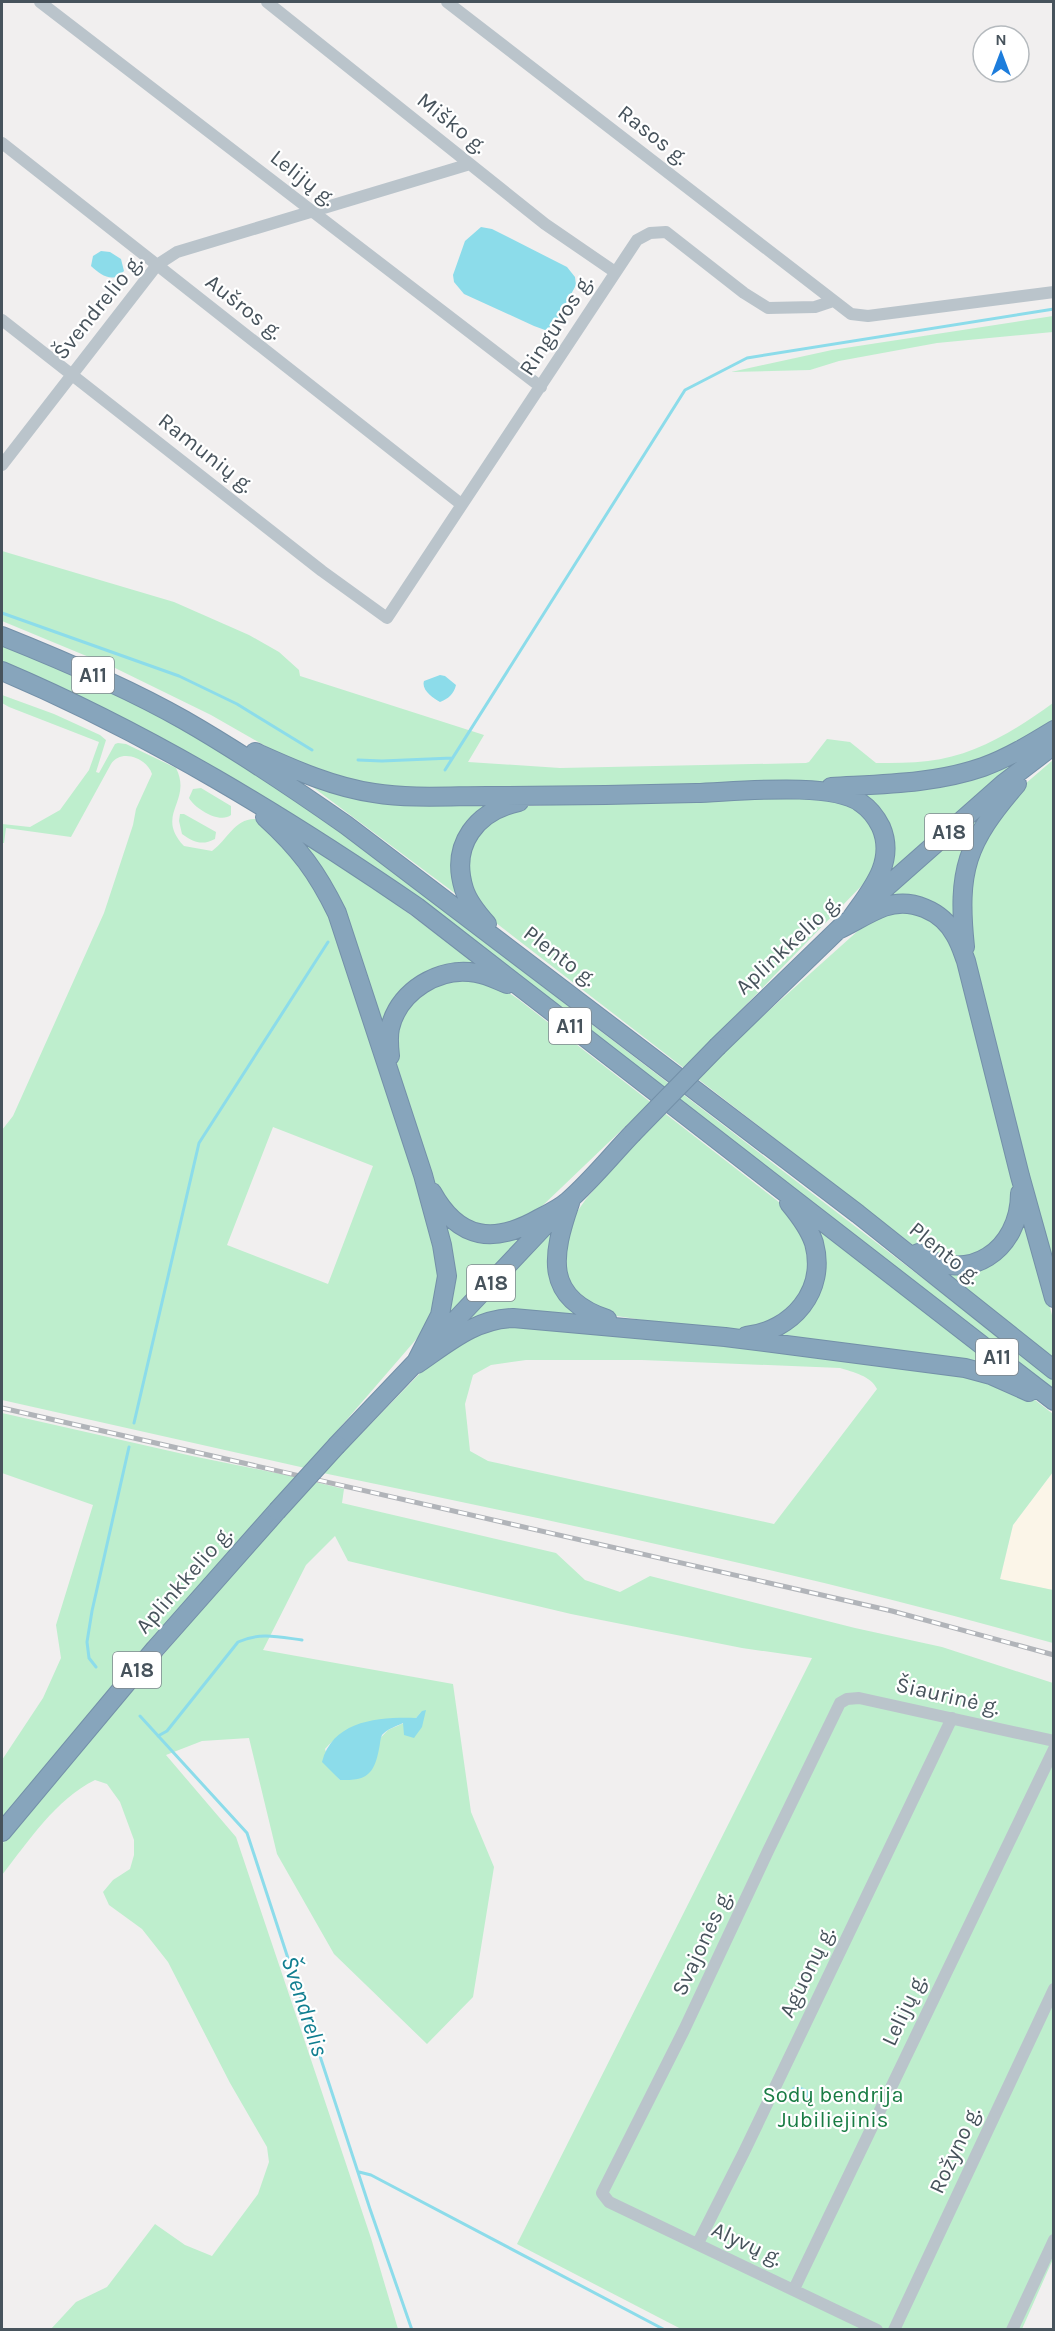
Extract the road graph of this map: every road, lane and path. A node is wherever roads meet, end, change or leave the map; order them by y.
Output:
1 (40, 2) edge
2 (267, 2) edge
3 (447, 2) edge
4 (2, 143) edge
5 (470, 164) junction
6 (312, 211) junction
7 (157, 265) junction
8 (615, 272) junction
9 (1053, 292) edge
10 (833, 301) junction
11 (2, 320) edge
12 (71, 375) junction
13 (541, 387) junction
14 (2, 465) edge
15 (461, 504) junction
16 (387, 618) joint
17 (2, 636) edge
18 (2, 671) edge
19 (183, 719) junction
20 (1053, 730) edge
21 (1051, 747) edge
22 (185, 762) junction
23 (796, 790) junction
24 (587, 796) junction
25 (852, 917) junction
26 (838, 930) junction
27 (499, 940) junction
28 (966, 961) junction
29 (524, 990) junction
30 (391, 1079) junction
31 (423, 1175) junction
32 (1020, 1176) junction
33 (773, 1183) junction
34 (569, 1201) junction
35 (858, 1215) junction
36 (1053, 1298) edge
37 (634, 1328) junction
38 (725, 1338) junction
39 (413, 1365) junction
40 (1053, 1370) edge
41 (1053, 1401) edge
42 (1053, 1406) edge
43 (836, 1709) joint
44 (952, 1718) junction
45 (1053, 1741) edge
46 (1053, 1749) edge
47 (2, 1832) edge
48 (1053, 1989) edge
49 (602, 2193) joint
50 (1053, 2240) edge
51 (698, 2243) junction
52 (794, 2289) junction
53 (877, 2330) edge
54 (894, 2330) edge
55 (1012, 2330) edge

1 - 6 street, Lelijų g.
2 - 5 street, Miško g.
3 - 10 street, Rasos g.
4 - 7 street, Aušros g.
5 - 6 street, Švendrelio g.
5 - 8 street, Miško g.
6 - 7 street, Švendrelio g.
6 - 13 street, Lelijų g.
7 - 12 street, Švendrelio g.
7 - 15 street, Aušros g.
8 - 10 street, Ringuvos g.
8 - 13 street, Ringuvos g.
9 - 10 street, Rasos g.
11 - 12 street, Ramunių g.
12 - 14 street, Švendrelio g.
12 - 16 street, Ramunių g.
13 - 15 street, Ringuvos g.
15 - 16 street, Ringuvos g.
17 - 19 highway, Plento g. / A11
18 - 22 highway, A11
19 - 24 highway
19 - 27 highway, Plento g. / A11
20 - 23 highway
21 - 25 highway, Aplinkkelio g. / A18
21 - 28 highway
22 - 29 highway, A11
22 - 30 highway
23 - 24 highway
23 - 25 highway
24 - 27 highway
25 - 26 highway, Aplinkkelio g. / A18
26 - 28 highway
26 - 34 highway, Aplinkkelio g. / A18, bridge
27 - 35 highway, Plento g. / A11
28 - 32 highway
29 - 30 highway
29 - 33 highway, A11
30 - 31 highway
31 - 34 highway
31 - 39 highway
32 - 35 highway
32 - 36 highway
33 - 38 highway
33 - 41 highway, A11
34 - 37 highway
34 - 39 highway, Aplinkkelio g. / A18
35 - 40 highway, Plento g. / A11
37 - 38 highway
37 - 39 highway
38 - 42 highway
39 - 47 highway, Aplinkkelio g. / A18, bridge
43 - 44 street, Šiaurinė g.
43 - 49 street, Svajonės g.
44 - 45 street, Šiaurinė g.
44 - 51 street, Aguonų g.
46 - 52 street, Lelijų g.
48 - 54 street, Rožyno g.
49 - 51 street, Alyvų g.
50 - 55 street
51 - 52 street, Alyvų g.
52 - 53 street, Alyvų g.

